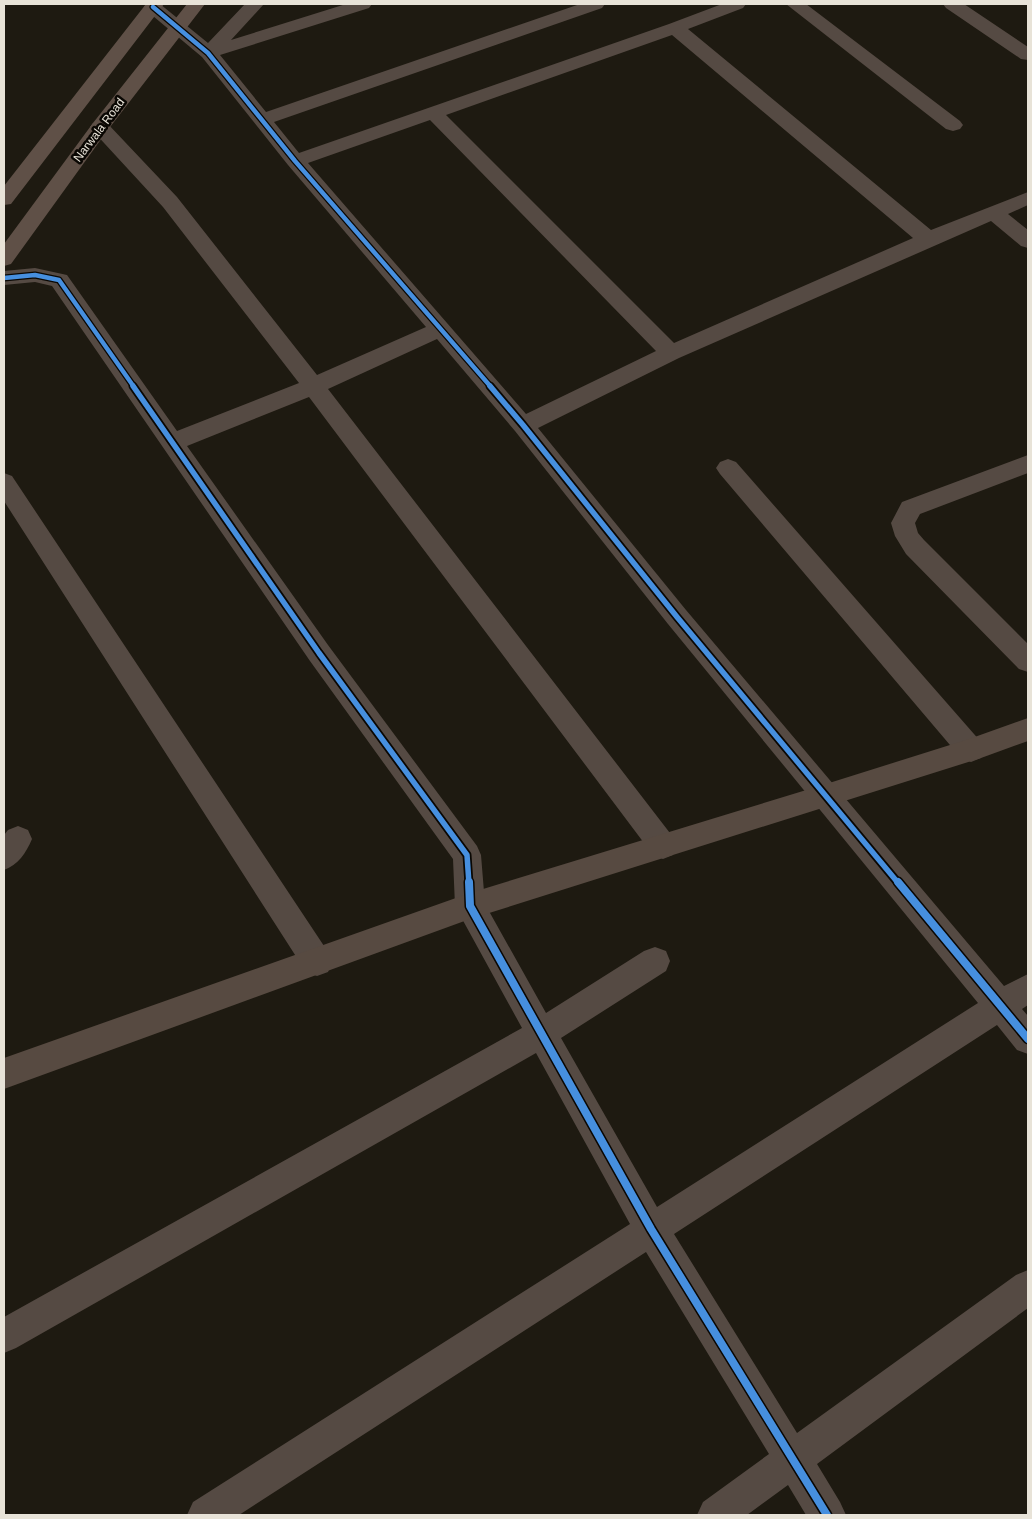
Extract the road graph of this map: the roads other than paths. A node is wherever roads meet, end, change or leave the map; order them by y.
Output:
1 (196, 4) edge
2 (255, 4) edge
3 (363, 4) edge
4 (596, 4) edge
5 (737, 4) edge
6 (795, 4) edge
7 (952, 4) edge
8 (154, 5) edge
9 (178, 26) junction
10 (675, 28) junction
11 (208, 53) junction
12 (1028, 55) edge
13 (433, 113) junction
14 (261, 120) junction
15 (953, 126) dead end
16 (100, 127) junction
17 (295, 162) junction
18 (1028, 198) edge
19 (4, 200) edge
20 (994, 213) junction
21 (928, 239) junction
22 (1028, 241) edge
23 (4, 258) edge
24 (4, 278) edge
25 (440, 329) junction
26 (671, 353) junction
27 (314, 386) junction
28 (523, 425) junction
29 (171, 443) junction
30 (1028, 464) edge
31 (728, 468) dead end
32 (4, 482) edge
33 (1028, 661) edge
34 (1028, 729) edge
35 (971, 750) junction
36 (826, 796) junction
37 (663, 846) junction
38 (470, 906) junction
39 (655, 961) dead end
40 (317, 962) junction
41 (1015, 997) edge
42 (542, 1033) junction
43 (1028, 1038) edge
44 (4, 1074) edge
45 (651, 1228) junction
46 (1028, 1287) edge
47 (4, 1336) edge
48 (792, 1459) junction
49 (206, 1515) edge
50 (716, 1515) edge
51 (827, 1515) edge

1 - 9 main road, Narwala Road
2 - 11 street
3 - 11 street
4 - 14 street
5 - 10 street
6 - 15 street
7 - 12 street
8 - 9 street
8 - 19 main road
9 - 11 street
9 - 16 main road, Narwala Road
10 - 13 street
10 - 21 street
11 - 14 street
13 - 17 street
13 - 26 street
14 - 17 street
16 - 23 main road, Narwala Road
16 - 27 street
17 - 25 street
18 - 20 street
20 - 21 street
20 - 22 street
21 - 26 street
24 - 29 street
25 - 27 street
25 - 28 street
26 - 28 street
27 - 29 street
27 - 37 street
28 - 36 street
29 - 38 street
30 - 33 street
31 - 35 street
32 - 40 street
34 - 35 main road
35 - 36 main road
36 - 37 main road
36 - 41 street
37 - 38 main road
38 - 40 main road
38 - 42 street
39 - 42 street
40 - 44 main road
41 - 43 street
41 - 45 street
42 - 45 street
42 - 47 street
45 - 48 street
45 - 49 street
46 - 48 street
48 - 50 street
48 - 51 street

